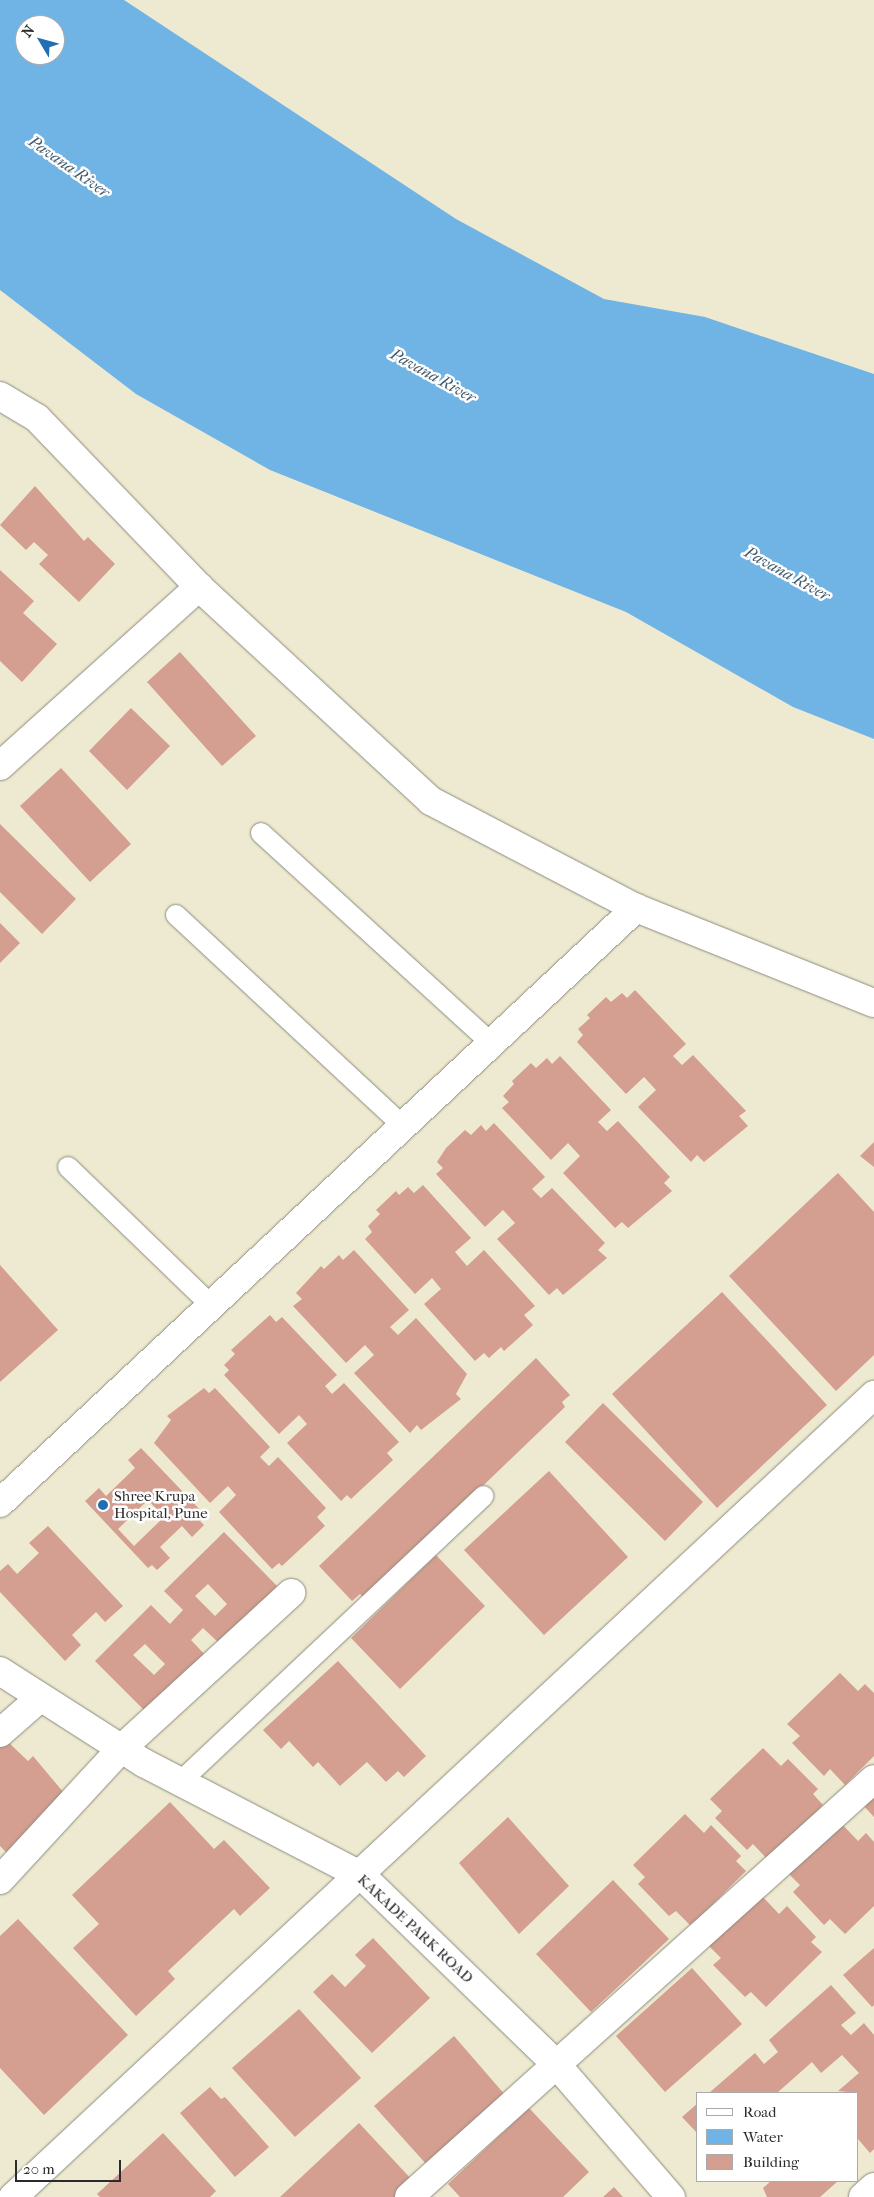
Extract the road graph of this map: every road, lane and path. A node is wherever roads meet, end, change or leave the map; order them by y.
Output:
1 (0, 396) edge
2 (199, 587) junction
3 (0, 766) edge
4 (262, 833) dead end
5 (636, 908) junction
6 (176, 915) dead end
7 (874, 1003) edge
8 (491, 1043) junction
9 (403, 1126) junction
10 (68, 1168) dead end
11 (211, 1305) junction
12 (874, 1395) edge
13 (483, 1496) dead end
14 (0, 1503) edge
15 (291, 1593) dead end
16 (0, 1671) edge
17 (40, 1698) junction
18 (0, 1733) edge
19 (121, 1749) junction
20 (874, 1779) edge
21 (180, 1782) junction
22 (362, 1876) junction
23 (0, 1880) edge
24 (556, 2064) junction
25 (874, 2187) edge
26 (13, 2197) edge
27 (409, 2197) edge
28 (671, 2197) edge
29 (863, 2197) edge

1 - 2 street
2 - 3 street
2 - 5 street
4 - 8 lane
5 - 7 street
5 - 8 street
6 - 9 lane
8 - 9 street
9 - 11 street
10 - 11 lane
11 - 14 street
12 - 22 street
13 - 21 lane
15 - 19 street
16 - 17 street, KAKADE PARK ROAD
17 - 18 street
17 - 19 street, KAKADE PARK ROAD
19 - 21 street, KAKADE PARK ROAD
19 - 23 street
20 - 24 street
21 - 22 street, KAKADE PARK ROAD
22 - 24 street, KAKADE PARK ROAD
22 - 26 street
24 - 27 street
24 - 28 street, KAKADE PARK ROAD
25 - 29 street

